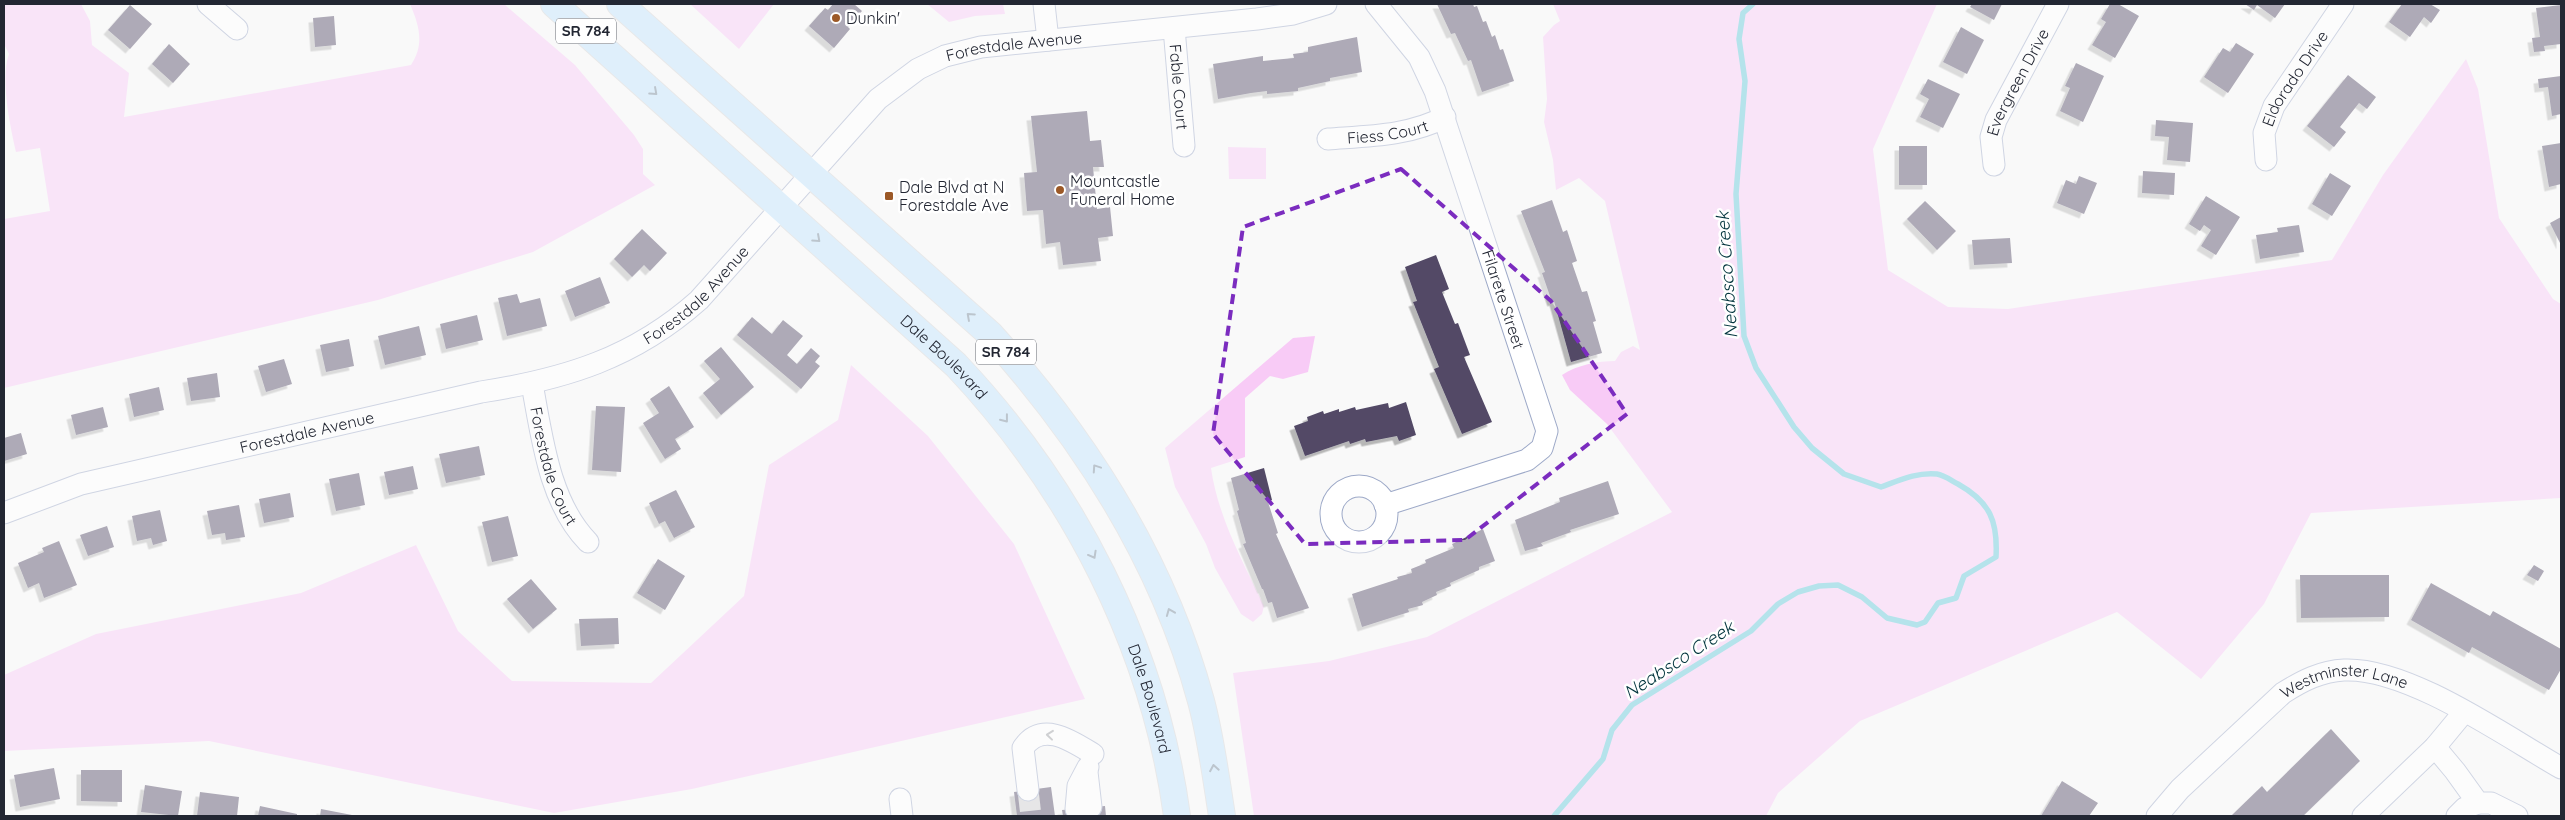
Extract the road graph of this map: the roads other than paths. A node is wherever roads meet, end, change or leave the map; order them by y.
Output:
1 (208, 4) edge
2 (554, 4) edge
3 (620, 4) edge
4 (1044, 4) edge
5 (1326, 4) edge
6 (1376, 4) edge
7 (2058, 4) edge
8 (2343, 4) edge
9 (1174, 28) junction
10 (236, 29) dead end
11 (1048, 40) junction
12 (1445, 117) junction
13 (1328, 140) dead end
14 (1184, 146) dead end
15 (2266, 160) dead end
16 (1994, 165) dead end
17 (811, 172) junction
18 (780, 206) junction
19 (532, 384) junction
20 (1385, 505) dead end
21 (4, 513) edge
22 (588, 542) dead end
23 (2464, 712) junction
24 (2435, 748) junction
25 (1094, 754) dead end
26 (2561, 768) edge
27 (1028, 790) tunnel mouth
28 (2478, 803) junction
29 (1177, 816) edge
30 (1222, 816) edge
31 (2157, 816) edge
32 (2363, 816) edge
33 (2457, 816) edge
34 (2517, 816) edge

1 - 10 street
2 -> 18 main road, Dale Boulevard / SR 784
3 - 17 main road, SR 784
4 - 11 street
5 - 9 street, Forestdale Avenue
6 - 12 street, Filarete Street
7 - 16 street, Evergreen Drive
8 - 15 street, Eldorado Drive
9 - 11 street, Forestdale Avenue
9 - 14 street, Fable Court
11 - 17 street, Forestdale Avenue
12 - 13 street, Fiess Court
12 - 20 street, Filarete Street
17 - 18 street, Forestdale Avenue
30 -> 17 main road, SR 784
18 - 19 street, Forestdale Avenue
18 -> 29 main road, Dale Boulevard / SR 784
19 - 21 street, Forestdale Avenue
19 - 22 street, Forestdale Court
23 - 24 street
23 - 26 street, Westminster Lane
23 - 31 street, Westminster Lane
24 - 28 street
24 - 32 street
25 -> 27 street
28 - 33 street
28 - 34 street

